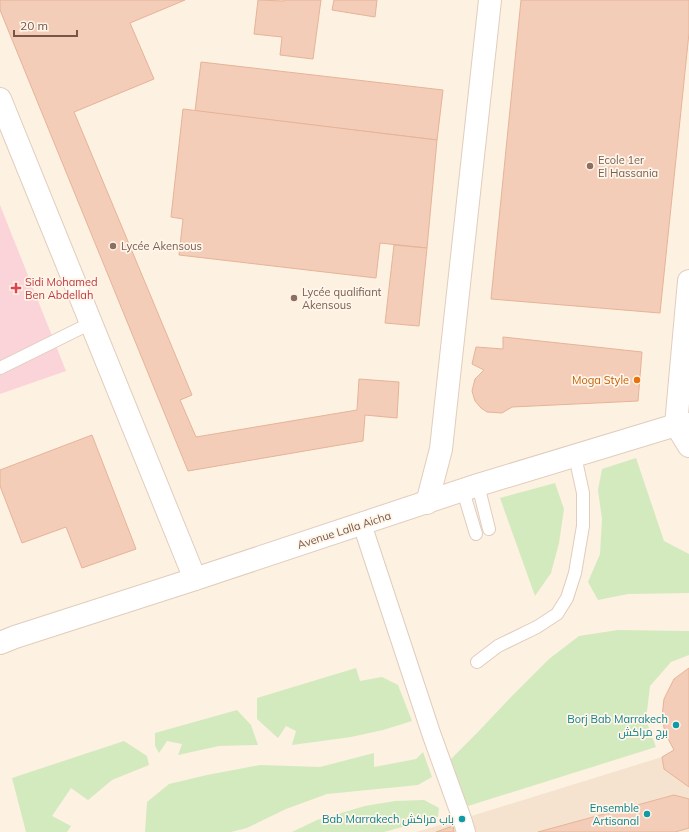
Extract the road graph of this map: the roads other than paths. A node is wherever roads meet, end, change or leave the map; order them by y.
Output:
1 (490, 0) edge
2 (0, 99) edge
3 (689, 281) edge
4 (91, 323) junction
5 (0, 368) edge
6 (683, 424) edge
7 (689, 446) edge
8 (575, 456) junction
9 (471, 488) junction
10 (426, 503) junction
11 (362, 524) junction
12 (490, 529) dead end
13 (476, 534) dead end
14 (195, 579) junction
15 (0, 643) edge
16 (477, 662) dead end
17 (466, 832) edge

1 - 10 street
2 - 4 street
3 - 6 street
4 - 5 lane
4 - 14 street
6 - 7 street
6 - 8 street, Avenue Lalla Aicha
8 - 9 street, Avenue Lalla Aicha
8 - 16 lane
9 - 10 street, Avenue Lalla Aicha
9 - 12 lane
9 - 13 lane
10 - 11 street, Avenue Lalla Aicha
11 - 14 street, Avenue Lalla Aicha
11 - 17 street
14 - 15 street, Avenue Lalla Aicha

